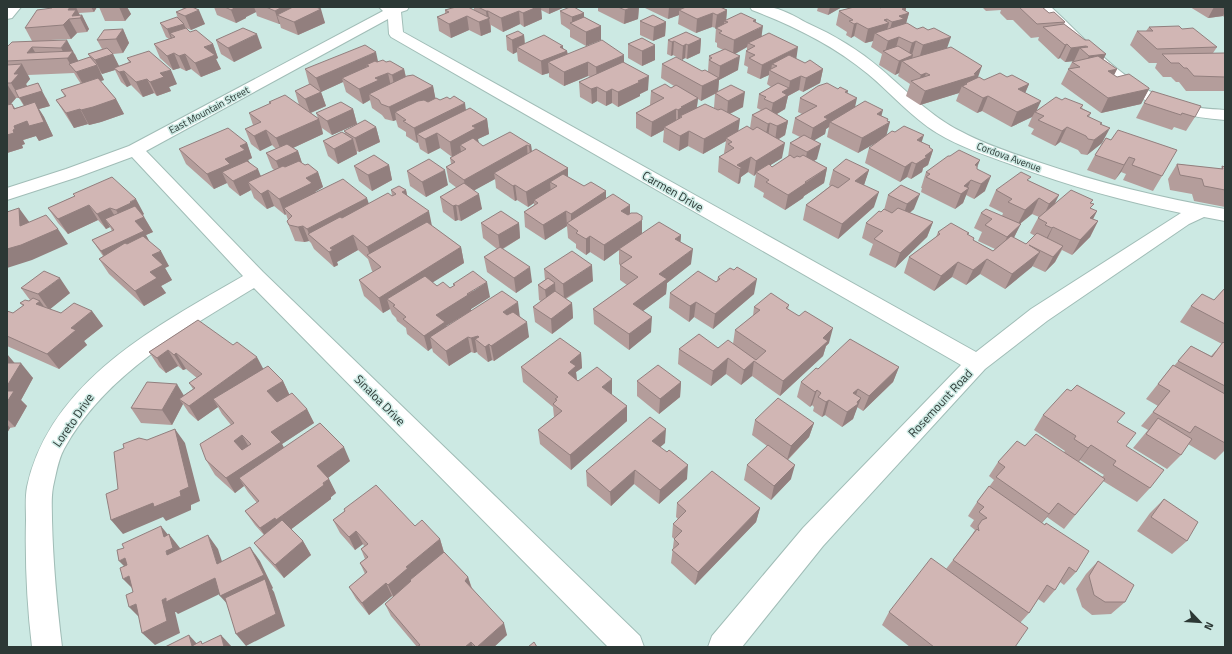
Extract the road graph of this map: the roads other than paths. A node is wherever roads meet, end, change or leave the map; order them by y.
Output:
1 (14, 7) edge
2 (757, 7) edge
3 (1043, 7) edge
4 (394, 8) edge
5 (7, 15) edge
6 (1225, 115) edge
7 (135, 150) junction
8 (7, 194) edge
9 (1202, 212) junction
10 (1225, 215) edge
11 (256, 277) junction
12 (977, 364) junction
13 (47, 647) edge
14 (629, 647) edge
15 (724, 647) edge

1 - 5 street
2 - 9 street, Cordova Avenue
3 - 6 street
4 - 7 street, East Mountain Street
4 - 12 street, Carmen Drive
7 - 8 street, East Mountain Street
7 - 11 street, Sinaloa Drive
9 - 10 street, Cordova Avenue
9 - 12 street, Rosemount Road
11 - 13 street, Loreto Drive
11 - 14 street, Sinaloa Drive
12 - 15 street, Rosemount Road

